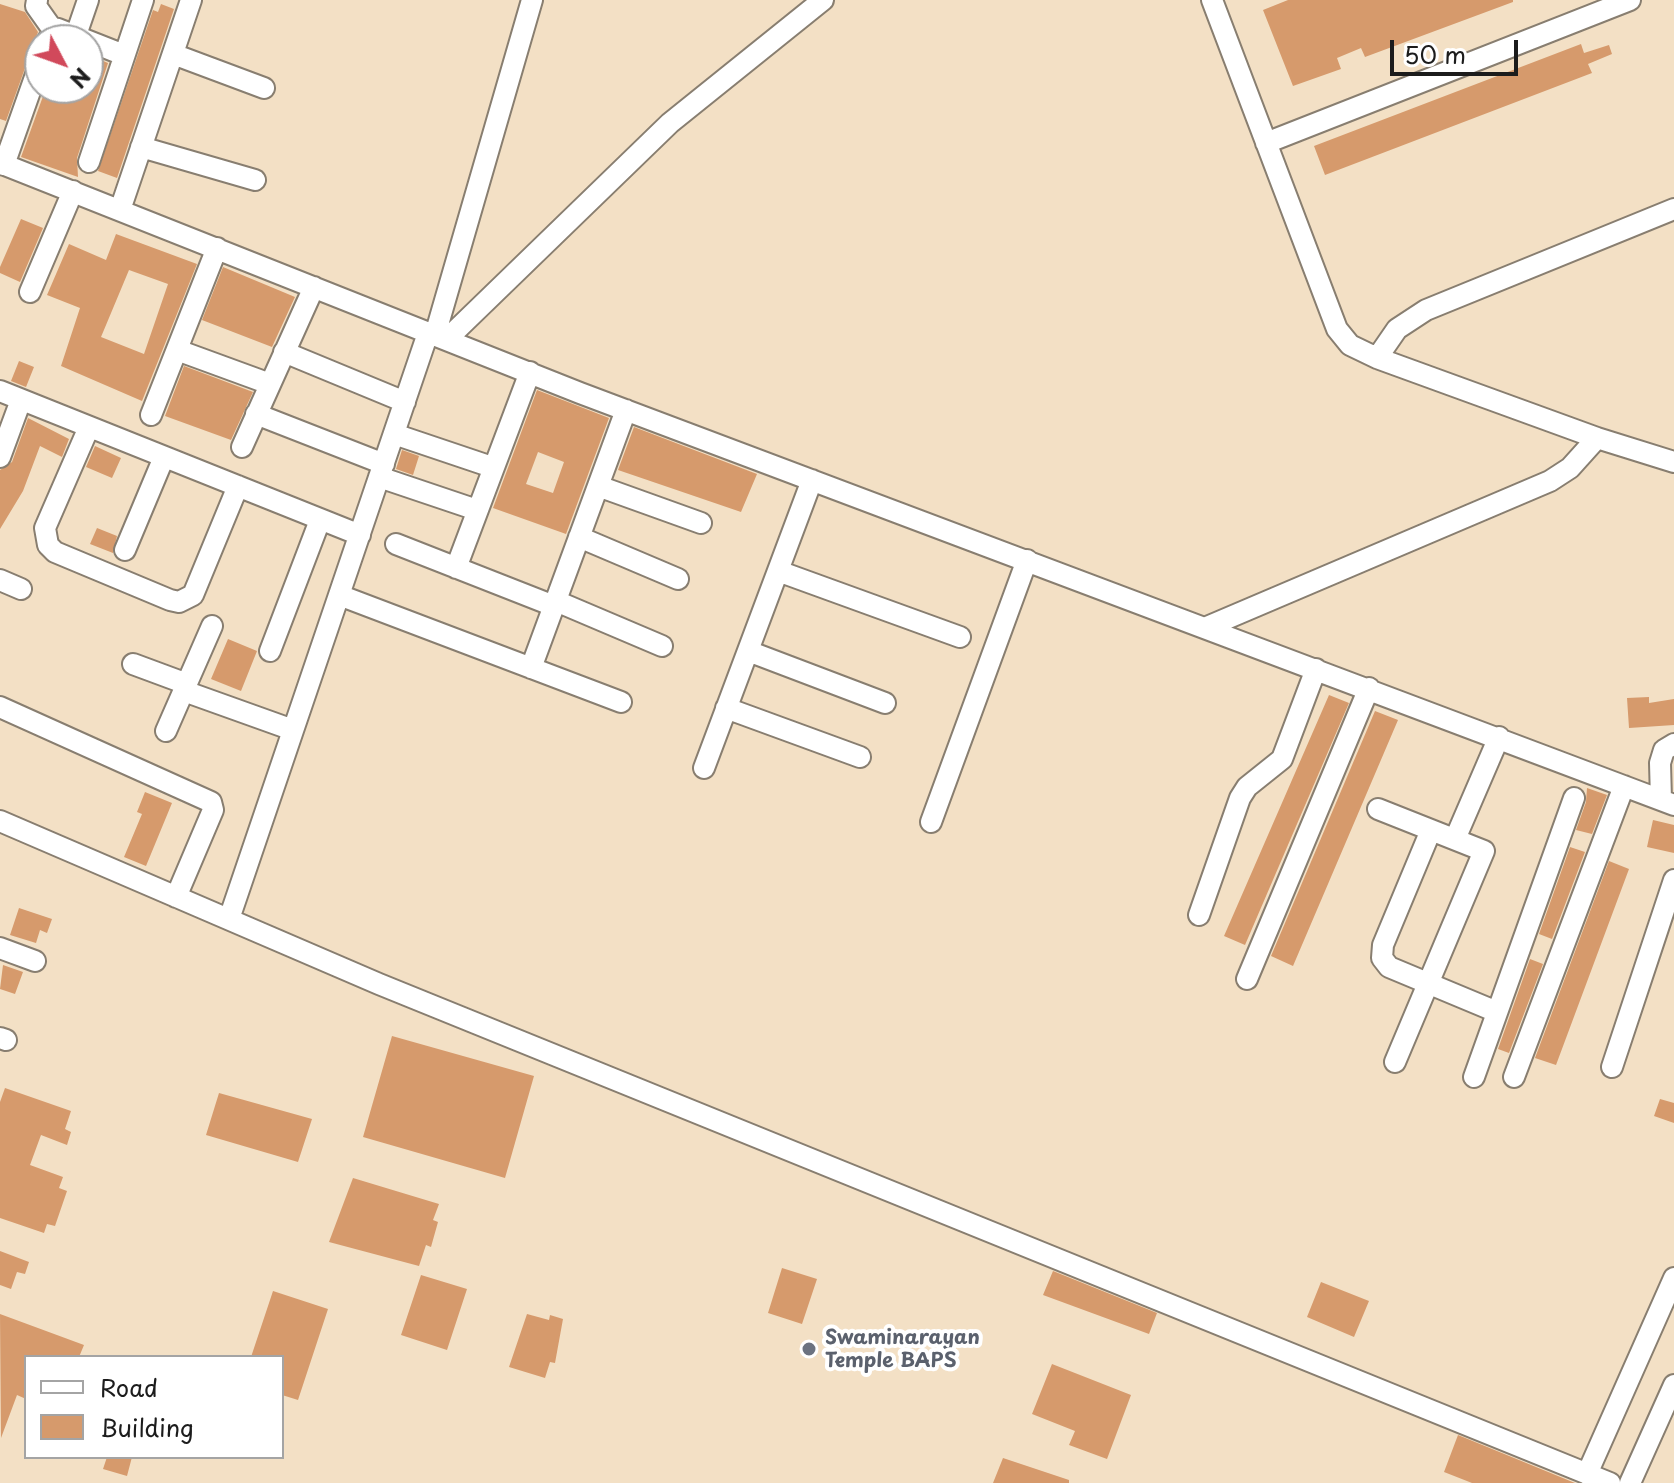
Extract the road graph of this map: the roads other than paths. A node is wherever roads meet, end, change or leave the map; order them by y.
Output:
1 (37, 0) edge
2 (88, 0) edge
3 (143, 0) edge
4 (191, 0) edge
5 (532, 0) edge
6 (823, 0) edge
7 (1212, 0) edge
8 (1630, 0) edge
9 (45, 24) edge
10 (80, 24) edge
11 (104, 47) edge
12 (173, 54) junction
13 (124, 55) junction
14 (264, 88) dead end
15 (25, 104) edge
16 (1266, 143) junction
17 (141, 147) junction
18 (89, 162) dead end
19 (2, 164) edge
20 (255, 180) dead end
21 (73, 191) junction
22 (1674, 209) edge
23 (120, 210) junction
24 (217, 248) junction
25 (314, 287) junction
26 (30, 292) dead end
27 (437, 336) junction
28 (177, 350) junction
29 (284, 352) junction
30 (1377, 358) junction
31 (530, 372) junction
32 (270, 384) junction
33 (0, 391) edge
34 (21, 400) junction
35 (405, 402) junction
36 (626, 410) junction
37 (256, 414) junction
38 (151, 415) dead end
39 (89, 427) junction
40 (394, 434) junction
41 (1597, 438) junction
42 (242, 447) dead end
43 (0, 457) edge
44 (164, 457) junction
45 (1674, 462) edge
46 (492, 467) junction
47 (381, 470) junction
48 (812, 480) junction
49 (238, 486) junction
50 (598, 486) junction
51 (477, 510) junction
52 (320, 520) junction
53 (701, 523) dead end
54 (360, 535) junction
55 (579, 537) junction
56 (396, 544) dead end
57 (125, 550) dead end
58 (1027, 560) junction
59 (456, 568) junction
60 (778, 571) junction
61 (678, 579) dead end
62 (0, 580) edge
63 (21, 589) dead end
64 (339, 595) junction
65 (555, 603) junction
66 (212, 626) dead end
67 (1207, 627) junction
68 (960, 637) dead end
69 (662, 646) dead end
70 (270, 651) dead end
71 (748, 651) junction
72 (133, 664) dead end
73 (531, 668) junction
74 (1316, 669) junction
75 (185, 687) junction
76 (1369, 688) junction
77 (621, 702) dead end
78 (885, 703) dead end
79 (0, 707) edge
80 (726, 708) junction
81 (293, 730) junction
82 (166, 731) dead end
83 (1499, 737) junction
84 (1674, 744) edge
85 (860, 757) dead end
86 (704, 768) dead end
87 (1624, 786) junction
88 (1574, 798) dead end
89 (1668, 803) edge
90 (1378, 809) dead end
91 (0, 821) edge
92 (931, 822) dead end
93 (1431, 830) junction
94 (1455, 839) junction
95 (1674, 880) edge
96 (176, 897) junction
97 (1199, 915) dead end
98 (229, 919) junction
99 (0, 948) edge
100 (35, 961) dead end
101 (1247, 979) dead end
102 (1429, 985) junction
103 (1497, 1012) junction
104 (1395, 1062) dead end
105 (1612, 1067) dead end
106 (1474, 1077) dead end
107 (1514, 1077) dead end
108 (1674, 1278) edge
109 (1674, 1385) edge
110 (1587, 1474) junction
111 (1610, 1483) edge
112 (1630, 1483) edge

1 - 9 street
2 - 10 street
3 - 13 street
4 - 12 street
5 - 27 street
6 - 27 street
7 - 16 street
8 - 16 street
11 - 13 street
12 - 14 street
12 - 17 street
13 - 18 street
15 - 19 street
16 - 30 street
17 - 20 street
17 - 23 street
19 - 21 street
21 - 23 street
21 - 26 street
22 - 30 street
23 - 24 street
24 - 25 street
24 - 28 street
25 - 27 street
25 - 29 street
27 - 31 street
27 - 35 street
28 - 32 street
28 - 38 street
29 - 32 street
29 - 35 street
30 - 41 street
31 - 36 street
31 - 46 street
32 - 37 street
33 - 34 street
34 - 39 street
34 - 43 street
35 - 40 street
36 - 48 street
36 - 50 street
37 - 42 street
37 - 47 street
39 - 44 street
39 - 49 street
40 - 46 street
40 - 47 street
41 - 45 street
41 - 67 street
44 - 49 street
44 - 57 street
46 - 51 street
47 - 51 street
47 - 54 street
48 - 58 street
48 - 60 street
49 - 52 street
50 - 53 street
50 - 55 street
51 - 59 street
52 - 54 street
52 - 70 street
54 - 64 street
55 - 61 street
55 - 65 street
56 - 59 street
58 - 67 street
58 - 92 street
59 - 65 street
60 - 68 street
60 - 71 street
62 - 63 street
64 - 73 street
64 - 81 street
65 - 69 street
65 - 73 street
66 - 75 street
67 - 74 street
71 - 78 street
71 - 80 street
72 - 75 street
73 - 77 street
74 - 76 street
74 - 97 street
75 - 81 street
75 - 82 street
76 - 83 street
76 - 101 street
79 - 96 street
80 - 85 street
80 - 86 street
81 - 98 street
83 - 87 street
83 - 94 street
84 - 89 street
87 - 89 street
87 - 107 street
88 - 103 street
90 - 93 street
91 - 96 street
93 - 94 street
93 - 102 street
94 - 102 street
95 - 105 street
96 - 98 street
98 - 110 street
99 - 100 street
102 - 103 street
102 - 104 street
103 - 106 street
108 - 110 street
109 - 112 street
110 - 111 street

